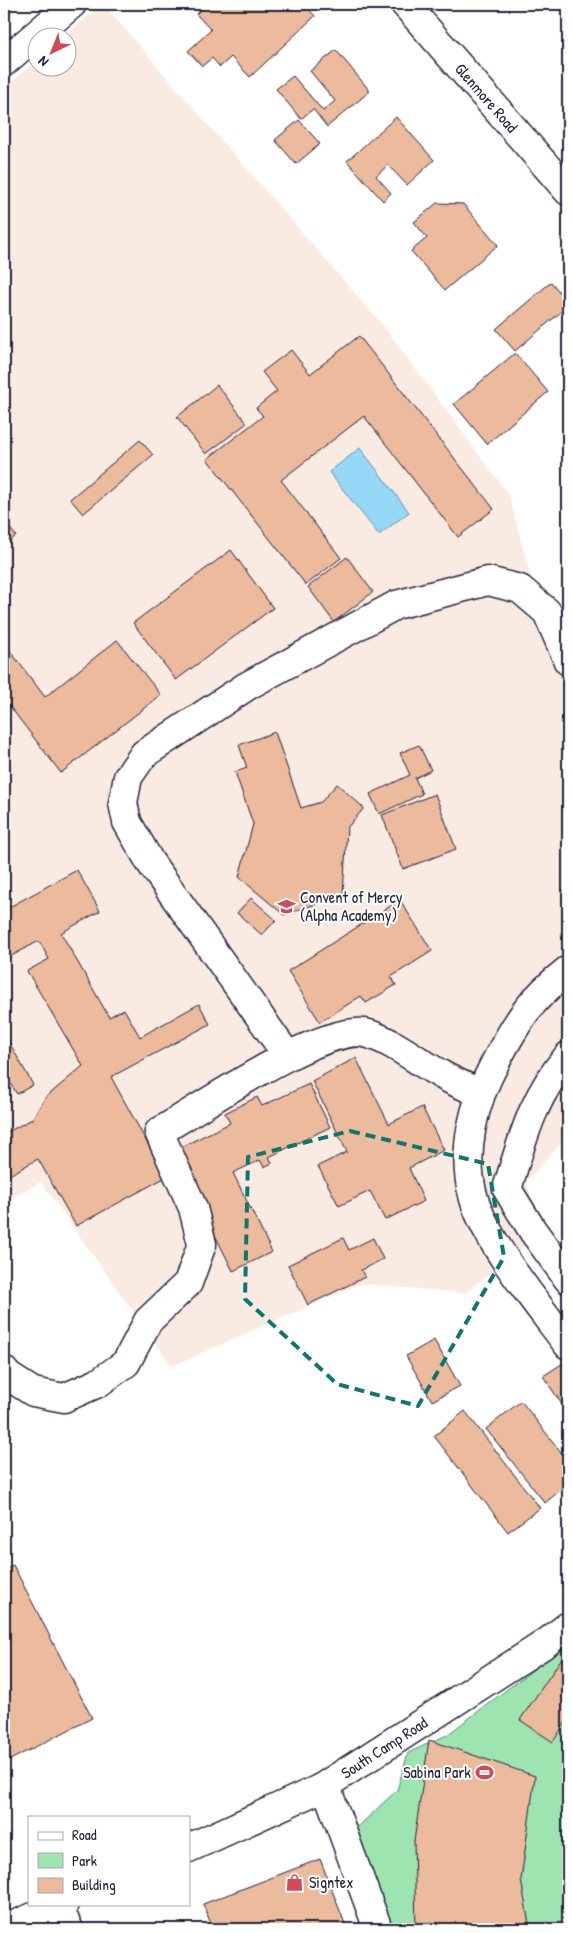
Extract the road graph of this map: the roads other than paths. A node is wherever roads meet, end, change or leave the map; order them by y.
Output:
1 (72, 4) edge
2 (405, 4) edge
3 (4, 62) edge
4 (568, 190) edge
5 (568, 661) edge
6 (568, 970) edge
7 (288, 1055) junction
8 (568, 1056) edge
9 (480, 1093) junction
10 (568, 1279) edge
11 (568, 1345) edge
12 (4, 1371) edge
13 (568, 1626) edge
14 (321, 1788) junction
15 (190, 1848) edge
16 (64, 1913) edge
17 (5, 1929) edge
18 (378, 1929) edge

1 - 3 main road
2 - 4 main road, Glenmore Road
5 - 7 main road
6 - 9 main road
7 - 9 main road
7 - 12 main road
8 - 10 main road
9 - 11 main road
13 - 14 main road, South Camp Road
14 - 15 main road, South Camp Road
14 - 18 main road
16 - 17 main road

